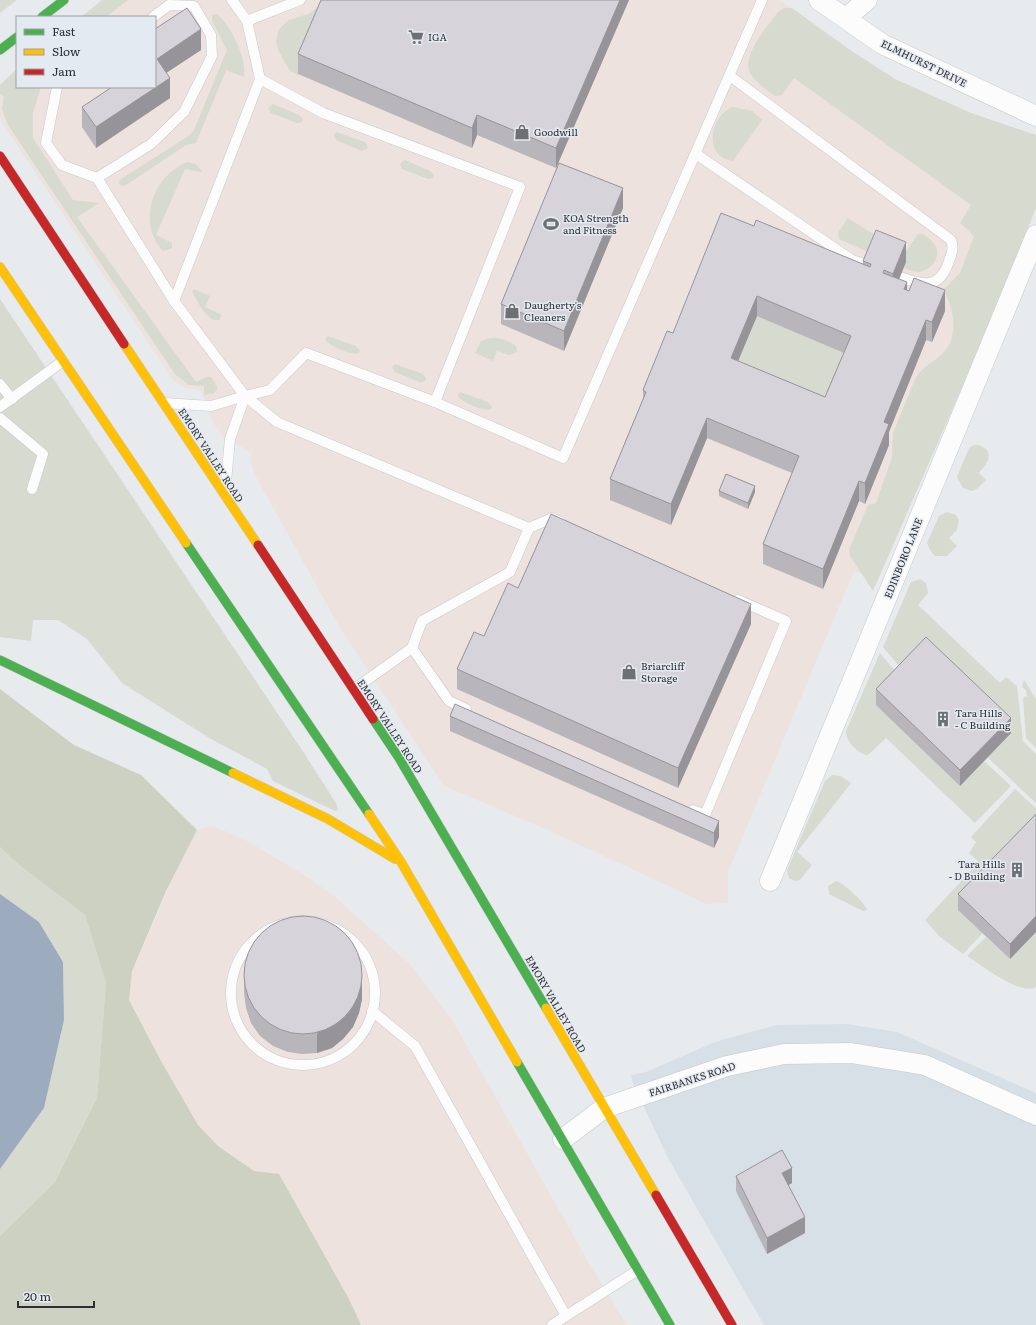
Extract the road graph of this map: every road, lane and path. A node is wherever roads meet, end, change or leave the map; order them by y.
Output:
1 (64, 0) edge
2 (232, 0) edge
3 (300, 0) edge
4 (762, 0) edge
5 (819, 0) edge
6 (867, 0) edge
7 (197, 3) edge
8 (43, 16) edge
9 (154, 16) edge
10 (846, 18) junction
11 (247, 21) junction
12 (16, 38) edge
13 (0, 50) edge
14 (730, 76) junction
15 (260, 79) junction
16 (57, 88) edge
17 (1036, 116) edge
18 (696, 154) junction
19 (0, 156) edge
20 (97, 178) junction
21 (1036, 235) edge
22 (869, 266) edge
23 (0, 267) edge
24 (900, 277) edge
25 (174, 301) junction
26 (63, 361) junction
27 (0, 384) edge
28 (245, 396) junction
29 (12, 399) junction
30 (435, 402) junction
31 (164, 403) junction
32 (0, 407) edge
33 (0, 418) edge
34 (32, 489) dead end
35 (225, 496) junction
36 (529, 528) junction
37 (574, 528) edge
38 (727, 595) edge
39 (412, 648) junction
40 (0, 660) edge
41 (354, 689) junction
42 (473, 712) edge
43 (684, 806) edge
44 (401, 862) junction
45 (770, 880) dead end
46 (372, 1011) junction
47 (604, 1108) junction
48 (1036, 1115) edge
49 (563, 1139) junction
50 (638, 1270) junction
51 (566, 1316) junction
52 (552, 1325) edge
53 (670, 1325) edge
54 (732, 1325) edge

1 - 8 main road
2 - 11 lane
3 - 11 lane
4 - 14 lane
5 - 10 street, ELMHURST DRIVE
6 - 10 street
7 - 9 lane
7 - 20 lane
10 - 17 street, ELMHURST DRIVE
11 - 15 lane
12 - 13 main road
14 - 18 lane
14 - 24 lane
15 - 25 lane
15 - 30 lane
16 - 20 lane
18 - 22 lane
18 - 30 lane
19 - 31 main road, EMORY VALLEY ROAD
20 - 25 lane
21 - 45 street, EDINBORO LANE
23 - 26 main road
25 - 28 lane
26 - 29 lane
26 - 44 main road
27 - 29 lane
28 - 30 lane
28 - 31 lane
28 - 35 lane
28 - 36 lane
29 - 32 lane
31 - 35 main road, EMORY VALLEY ROAD
33 - 34 lane
35 - 41 main road, EMORY VALLEY ROAD
36 - 37 lane
36 - 39 lane
38 - 43 lane
39 - 41 lane
39 - 42 lane
40 - 44 main road
41 - 47 main road, EMORY VALLEY ROAD
44 - 49 main road
46 - 46 lane
46 - 51 lane
47 - 48 street, FAIRBANKS ROAD
47 - 49 street, FAIRBANKS ROAD
47 - 54 main road, EMORY VALLEY ROAD
49 - 50 main road
50 - 51 lane
50 - 53 main road
51 - 52 lane

